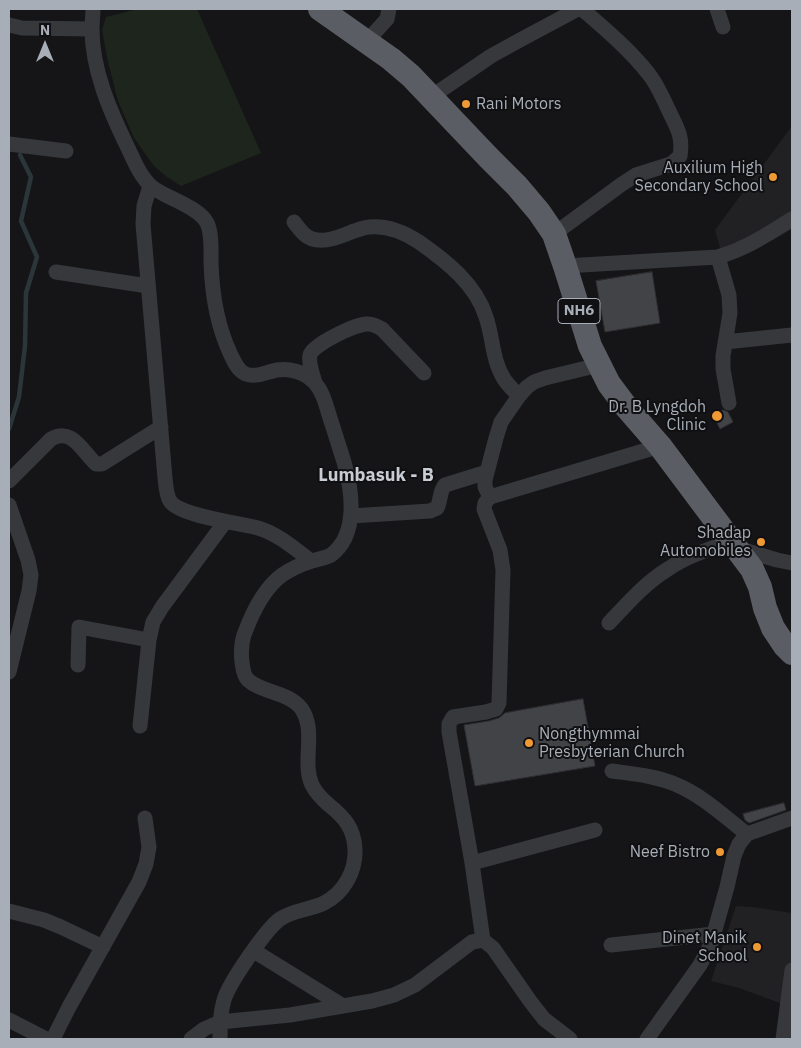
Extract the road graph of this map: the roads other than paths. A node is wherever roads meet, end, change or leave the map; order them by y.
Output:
1 (94, 9) edge
2 (320, 9) edge
3 (389, 9) edge
4 (578, 9) edge
5 (582, 9) edge
6 (717, 9) edge
7 (9, 26) edge
8 (723, 27) dead end
9 (92, 29) junction
10 (367, 41) junction
11 (431, 97) junction
12 (9, 144) edge
13 (66, 152) dead end
14 (150, 186) junction
15 (792, 219) edge
16 (294, 222) dead end
17 (554, 234) junction
18 (718, 256) junction
19 (565, 266) junction
20 (56, 272) dead end
21 (148, 286) junction
22 (792, 334) edge
23 (725, 342) junction
24 (599, 365) junction
25 (424, 373) dead end
26 (315, 383) junction
27 (519, 396) junction
28 (729, 403) dead end
29 (161, 427) junction
30 (660, 446) junction
31 (487, 472) junction
32 (9, 481) edge
33 (490, 497) junction
34 (9, 505) edge
35 (351, 516) junction
36 (225, 522) junction
37 (734, 544) junction
38 (310, 561) junction
39 (792, 563) edge
40 (609, 624) dead end
41 (149, 640) junction
42 (792, 653) edge
43 (78, 665) dead end
44 (9, 672) edge
45 (140, 726) dead end
46 (612, 771) dead end
47 (145, 818) dead end
48 (792, 818) edge
49 (595, 830) dead end
50 (747, 834) junction
51 (472, 863) junction
52 (9, 911) edge
53 (714, 934) junction
54 (483, 940) junction
55 (611, 946) dead end
56 (103, 947) junction
57 (254, 951) junction
58 (792, 970) edge
59 (343, 1006) junction
60 (9, 1020) edge
61 (220, 1022) junction
62 (789, 1025) edge
63 (46, 1039) edge
64 (53, 1039) edge
65 (191, 1039) edge
66 (220, 1039) edge
67 (570, 1039) edge
68 (647, 1039) edge
69 (783, 1039) edge

1 - 9 street
2 - 10 highway, NH6 / NH6
3 - 10 street
4 - 11 street
5 - 17 street
6 - 8 street
7 - 9 street
9 - 14 street
10 - 11 highway, NH6 / NH6
11 - 17 highway, NH6 / NH6
12 - 13 street
14 - 21 street
14 - 26 street
15 - 18 street
16 - 27 street
17 - 19 highway, NH6 / NH6
18 - 19 street
18 - 23 street
19 - 24 highway, NH6 / NH6
20 - 21 street
21 - 29 street
22 - 23 street
23 - 28 street
24 - 27 street
24 - 30 highway, NH6 / NH6
25 - 26 street
26 - 35 street
27 - 31 street
29 - 32 street
29 - 36 street
30 - 33 street
30 - 37 highway, NH6 / NH6
31 - 33 street
31 - 35 street
33 - 51 street
34 - 44 street
35 - 38 street
36 - 38 street
36 - 41 street
37 - 39 street
37 - 40 street
37 - 42 highway, NH6 / NH6
38 - 57 street
41 - 43 street
41 - 45 street
46 - 50 street
47 - 56 street
48 - 50 street
49 - 51 street
50 - 53 street
51 - 54 street
52 - 56 street
53 - 55 street
53 - 68 street
54 - 59 street
54 - 67 street
56 - 64 street
57 - 59 street
57 - 61 street
58 - 62 street
59 - 61 street
60 - 63 street
61 - 65 street
61 - 66 street
62 - 69 street

